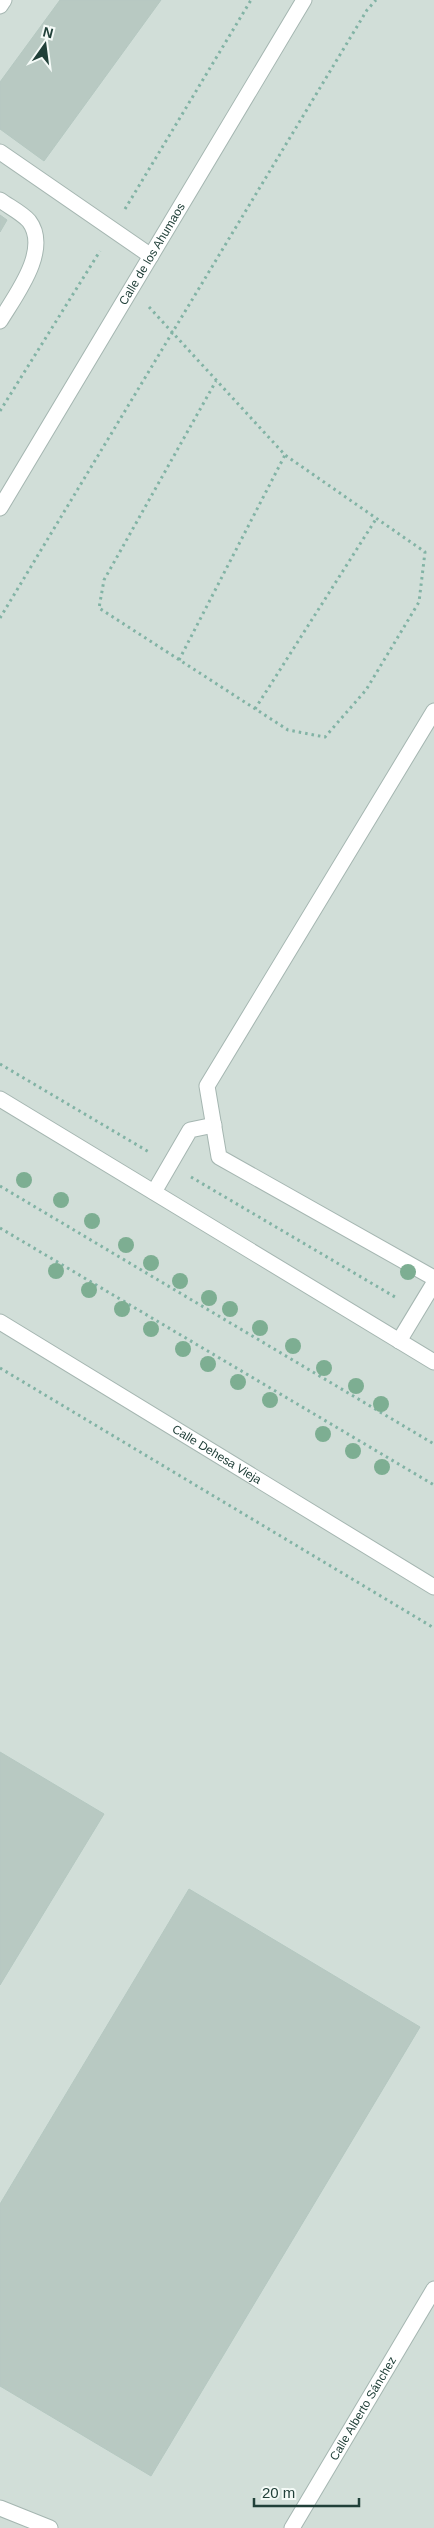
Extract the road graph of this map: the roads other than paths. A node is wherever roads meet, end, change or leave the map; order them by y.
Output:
1 (4, 0) edge
2 (304, 0) edge
3 (0, 6) edge
4 (0, 152) edge
5 (0, 200) edge
6 (151, 256) junction
7 (0, 321) edge
8 (0, 508) edge
9 (434, 712) edge
10 (0, 1099) edge
11 (214, 1125) junction
12 (154, 1192) junction
13 (434, 1278) edge
14 (434, 1283) edge
15 (0, 1322) edge
16 (399, 1341) junction
17 (434, 1362) edge
18 (434, 1587) edge
19 (434, 2289) edge
20 (0, 2508) edge
21 (50, 2528) edge
22 (292, 2528) edge

1 - 3 street
2 - 6 street, Calle de los Ahumaos
4 - 6 street
5 - 7 street
6 - 8 street, Calle de los Ahumaos
9 - 11 street
10 - 12 street
11 - 12 street
11 - 13 street
12 - 16 street
14 - 16 street
15 - 18 street, Calle Dehesa Vieja
16 - 17 street
19 - 22 street, Calle Alberto Sánchez
20 - 21 street

